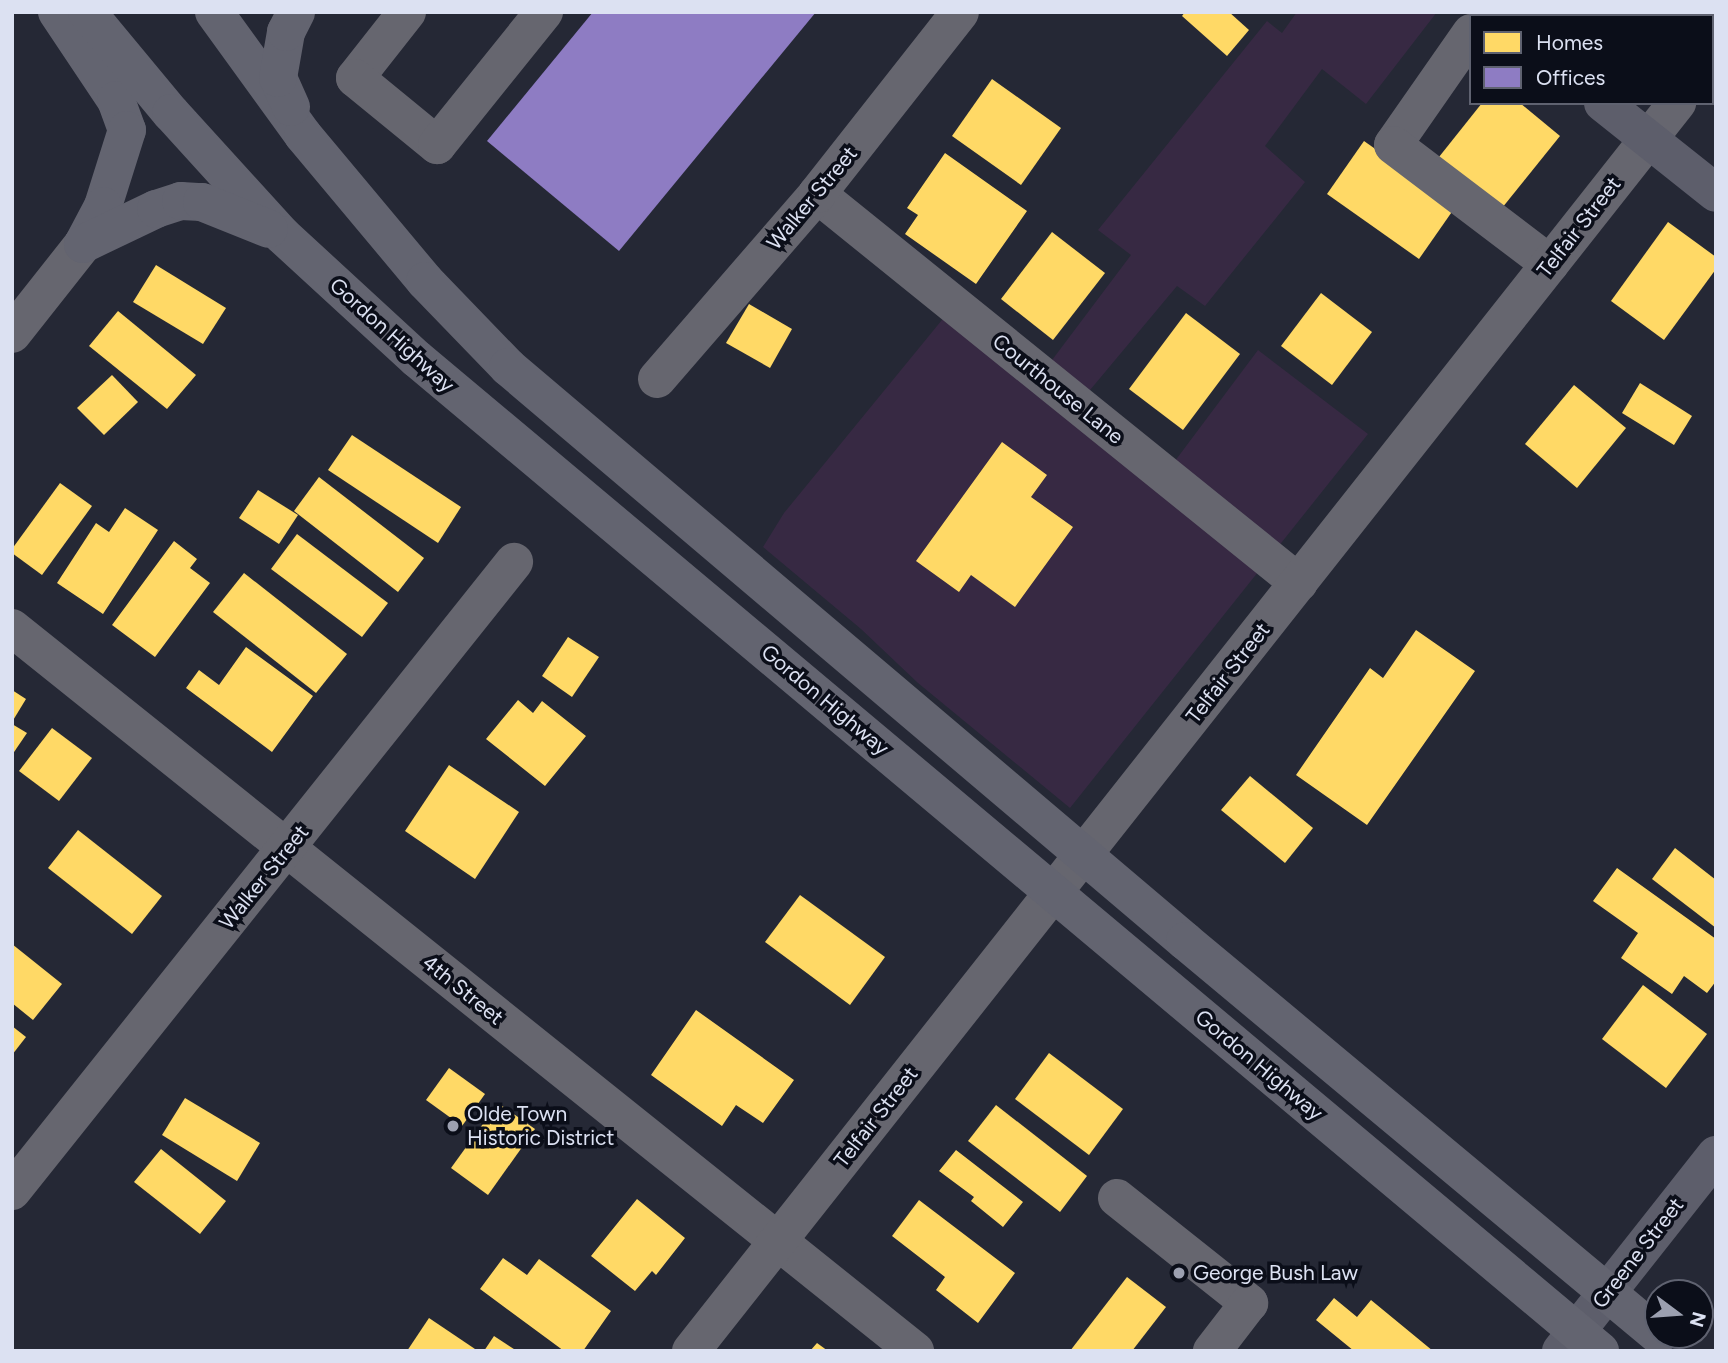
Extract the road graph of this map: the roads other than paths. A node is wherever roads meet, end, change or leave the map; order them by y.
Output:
1 (57, 12) edge
2 (87, 12) edge
3 (214, 12) edge
4 (296, 12) edge
5 (407, 12) edge
6 (544, 12) edge
7 (960, 12) edge
8 (1469, 36) edge
9 (1605, 105) edge
10 (1675, 105) edge
11 (303, 135) junction
12 (1648, 140) junction
13 (1716, 193) edge
14 (817, 194) junction
15 (282, 234) junction
16 (83, 244) junction
17 (1550, 264) junction
18 (12, 334) edge
19 (657, 379) dead end
20 (514, 562) dead end
21 (1299, 583) junction
22 (12, 628) edge
23 (287, 849) junction
24 (1716, 1155) edge
25 (12, 1191) edge
26 (1117, 1198) dead end
27 (778, 1241) junction
28 (1644, 1323) edge
29 (691, 1351) edge
30 (915, 1351) edge
31 (1212, 1351) edge
32 (1561, 1351) edge
33 (1600, 1351) edge

1 - 16 highway
2 - 15 highway, Gordon Highway
3 - 11 highway
4 - 11 highway
5 - 6 street
7 - 14 street, Walker Street
8 - 17 street
9 - 12 main road
10 - 12 street, Telfair Street
11 - 28 highway
12 - 13 main road
12 - 17 street, Telfair Street
14 - 19 street, Walker Street
14 - 21 street, Courthouse Lane
15 - 16 highway
15 - 33 highway, Gordon Highway
16 - 18 street
17 - 21 street, Telfair Street
20 - 23 street, Walker Street
21 - 27 street, Telfair Street
22 - 23 street, 4th Street
23 - 25 street, Walker Street
23 - 27 street, 4th Street
24 - 32 main road, Greene Street
26 - 31 street
27 - 29 street, Telfair Street
27 - 30 street, 4th Street

